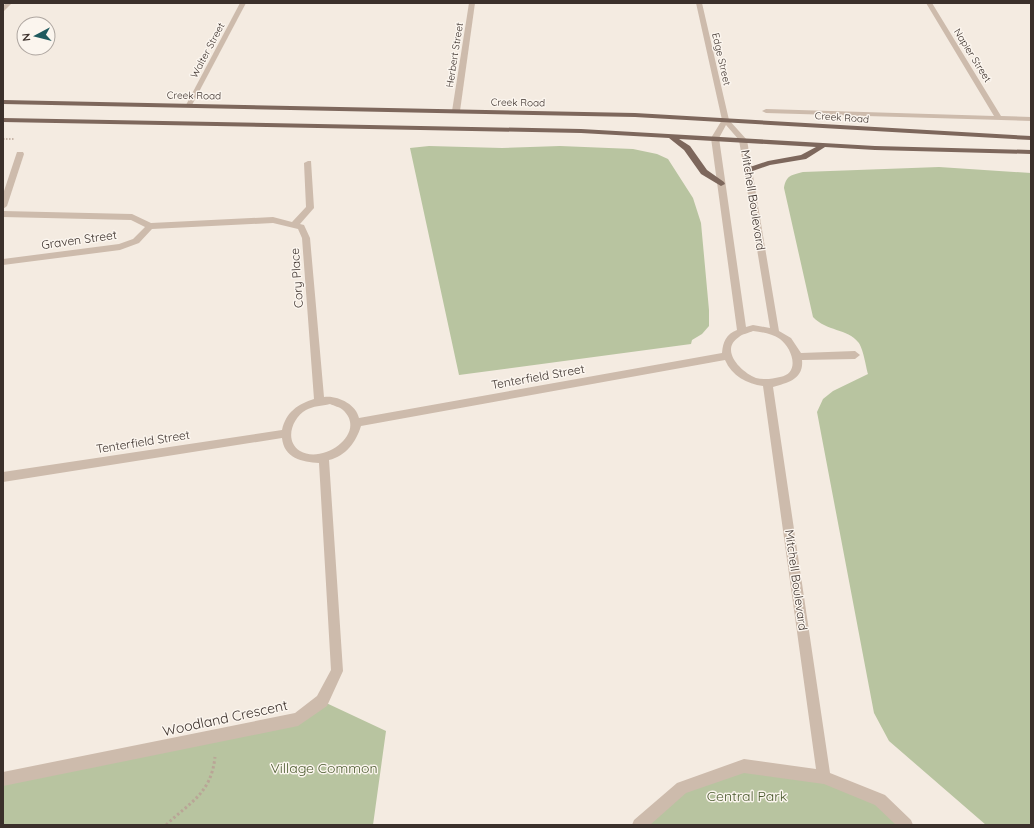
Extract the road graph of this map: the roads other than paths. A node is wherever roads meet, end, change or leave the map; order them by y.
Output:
1 (9, 3) edge
2 (243, 3) edge
3 (472, 3) edge
4 (699, 3) edge
5 (929, 3) edge
6 (3, 10) edge
7 (3, 102) edge
8 (189, 105) junction
9 (456, 111) junction
10 (766, 111) dead end
11 (999, 118) junction
12 (1031, 119) edge
13 (3, 120) edge
14 (726, 120) junction
15 (670, 135) junction
16 (715, 138) junction
17 (1031, 138) edge
18 (743, 140) junction
19 (824, 145) junction
20 (1031, 152) edge
21 (20, 154) dead end
22 (308, 163) dead end
23 (747, 171) junction
24 (720, 184) junction
25 (3, 206) edge
26 (3, 214) edge
27 (294, 225) junction
28 (150, 226) junction
29 (3, 262) edge
30 (742, 330) junction
31 (775, 332) junction
32 (855, 355) dead end
33 (726, 356) junction
34 (798, 357) junction
35 (768, 384) junction
36 (319, 402) junction
37 (355, 423) junction
38 (287, 434) junction
39 (324, 457) junction
40 (3, 477) edge
41 (824, 777) junction
42 (3, 779) edge
43 (639, 825) edge
44 (906, 825) edge

1 - 6 street
2 - 8 street, Walter Street
3 - 9 street, Herbert Street
4 - 14 street, Edge Street
5 - 11 street, Napier Street
7 - 8 main road, Creek Road
8 - 9 main road, Creek Road
9 - 14 main road, Creek Road
10 - 11 street, Creek Road
11 - 12 street, Creek Road
13 - 15 main road
14 - 16 street
14 - 17 main road, Creek Road
14 - 18 street, Mitchell Boulevard
15 - 16 main road
15 - 24 main road
16 - 18 main road
16 - 24 street
18 - 19 main road
18 - 23 street, Mitchell Boulevard
19 - 20 main road
19 - 23 main road
21 - 25 street
22 - 27 street
23 - 31 street, Mitchell Boulevard
24 - 30 street
26 - 28 street, Graven Street
27 - 28 street
27 - 36 street, Cory Place
28 - 29 street, Graven Street
30 - 31 street
30 - 33 street
31 - 34 street
32 - 34 street
33 - 35 street
33 - 37 street, Tenterfield Street
34 - 35 street
35 - 41 street, Mitchell Boulevard
36 - 37 street
36 - 38 street
37 - 39 street
38 - 39 street
38 - 40 street, Tenterfield Street
39 - 42 street, Woodland Crescent
41 - 43 street
41 - 44 street

